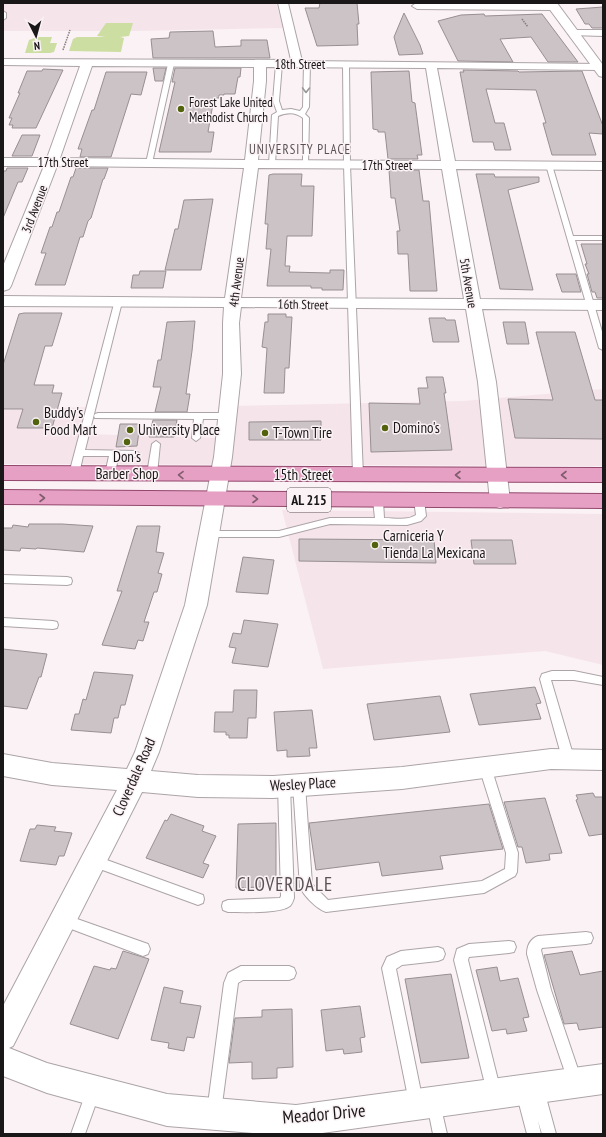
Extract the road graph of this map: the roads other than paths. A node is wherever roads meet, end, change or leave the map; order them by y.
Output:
1 (283, 3) edge
2 (553, 5) edge
3 (417, 6) dead end
4 (3, 12) edge
5 (3, 18) edge
6 (574, 33) junction
7 (603, 33) edge
8 (530, 54) dead end
9 (3, 62) edge
10 (87, 63) junction
11 (171, 64) junction
12 (260, 64) junction
13 (279, 64) junction
14 (302, 64) junction
15 (346, 65) junction
16 (431, 66) junction
17 (539, 66) junction
18 (600, 69) edge
19 (280, 112) junction
20 (302, 114) junction
21 (3, 162) edge
22 (52, 162) junction
23 (149, 163) junction
24 (251, 164) junction
25 (272, 164) junction
26 (306, 164) junction
27 (347, 165) junction
28 (448, 165) junction
29 (549, 165) junction
30 (603, 166) edge
31 (570, 238) junction
32 (603, 238) edge
33 (3, 286) edge
34 (3, 301) edge
35 (118, 302) junction
36 (234, 303) junction
37 (352, 304) junction
38 (473, 305) junction
39 (596, 305) edge
40 (603, 348) edge
41 (98, 416) dead end
42 (199, 416) junction
43 (227, 416) junction
44 (196, 438) dead end
45 (156, 444) dead end
46 (79, 453) junction
47 (114, 453) junction
48 (136, 454) dead end
49 (3, 473) edge
50 (74, 474) junction
51 (110, 474) junction
52 (152, 474) junction
53 (220, 475) junction
54 (358, 475) junction
55 (497, 475) junction
56 (603, 476) edge
57 (3, 498) edge
58 (216, 499) junction
59 (378, 500) junction
60 (419, 500) junction
61 (500, 501) junction
62 (603, 501) edge
63 (380, 521) junction
64 (210, 534) junction
65 (3, 579) edge
66 (67, 581) dead end
67 (3, 622) edge
68 (53, 625) dead end
69 (603, 681) edge
70 (568, 758) junction
71 (603, 760) edge
72 (3, 765) edge
73 (485, 767) junction
74 (135, 780) junction
75 (292, 785) junction
76 (93, 861) junction
77 (198, 899) dead end
78 (228, 906) dead end
79 (63, 920) junction
80 (586, 938) dead end
81 (509, 947) dead end
82 (143, 949) dead end
83 (438, 954) dead end
84 (289, 973) dead end
85 (3, 1036) edge
86 (3, 1061) edge
87 (589, 1081) edge
88 (94, 1091) junction
89 (518, 1091) junction
90 (425, 1103) junction
91 (214, 1114) junction
92 (283, 1127) edge
93 (78, 1134) edge
94 (440, 1134) edge
95 (534, 1134) edge
96 (550, 1134) edge

1 - 14 street
2 - 3 street
2 - 6 main road
4 - 5 lane
6 - 7 street
6 - 18 main road
8 - 17 street
9 - 10 street, 18th Street
10 - 11 street, 18th Street
10 - 22 street, 3rd Avenue
11 - 12 street, 18th Street
11 - 23 lane
12 - 13 street, 18th Street
12 - 24 street, 4th Avenue
13 - 14 street, 18th Street
13 - 19 lane
14 - 15 street, 18th Street
14 -> 20 lane
15 - 16 street, 18th Street
15 - 27 lane
16 - 17 street, 18th Street
16 - 28 street, 5th Avenue
17 - 18 street, 18th Street
19 - 20 lane
19 - 25 lane
20 - 26 lane
21 - 22 street, 17th Street
22 - 23 street, 17th Street
22 - 33 street, 3rd Avenue
23 - 24 street, 17th Street
24 - 25 street, 17th Street
24 - 36 street, 4th Avenue
25 - 26 street, 17th Street
26 - 27 street, 17th Street
27 - 28 street, 17th Street
27 - 37 lane
28 - 29 street, 17th Street
28 - 38 street, 5th Avenue
29 - 30 street, 17th Street
29 - 31 lane
31 - 32 lane
31 - 39 lane
34 - 35 street, 16th Street
35 - 36 street, 16th Street
35 - 46 lane
36 - 37 street, 16th Street
36 - 43 street, 4th Avenue
37 - 38 street, 16th Street
37 - 54 lane
38 - 39 street, 16th Street
38 - 55 street, 5th Avenue
39 - 40 lane
41 - 42 lane
42 - 43 lane
42 - 44 lane
43 - 53 street, 4th Avenue
45 - 52 lane
46 - 47 lane
46 - 50 lane
47 - 48 lane
47 - 51 lane
49 - 50 main road, 15th Street / AL 215
50 - 51 main road, 15th Street / AL 215
51 - 52 main road, 15th Street / AL 215
53 -> 52 main road, 15th Street / AL 215
53 - 54 main road, 15th Street / AL 215
53 - 58 street, 4th Avenue
55 -> 54 main road, 15th Street / AL 215
56 -> 55 main road, 15th Street / AL 215
55 - 61 street, 5th Avenue
57 -> 58 main road, 15th Street / AL 215
58 -> 59 main road, 15th Street / AL 215
58 - 64 street, Cloverdale Road
59 - 60 main road, 15th Street / AL 215
59 - 63 lane
60 - 61 main road, 15th Street / AL 215
60 - 63 lane
61 - 62 main road, 15th Street / AL 215
63 - 64 lane
64 - 74 street, Cloverdale Road
65 - 66 lane
67 - 68 lane
69 - 70 lane
70 - 71 street, Wesley Place
70 - 73 street, Wesley Place
72 - 74 street, Wesley Place
73 - 75 street, Wesley Place
73 - 75 lane
74 - 75 street, Wesley Place
74 - 76 street, Cloverdale Road
75 - 78 lane
76 - 77 lane
76 - 79 street, Cloverdale Road
79 - 82 lane
79 - 85 street, Cloverdale Road
80 - 87 lane
81 - 89 lane
83 - 90 lane
84 - 91 lane
86 - 88 street, Meador Drive
87 - 89 street, Meador Drive
88 - 91 street, Meador Drive
88 - 93 lane
89 - 90 street, Meador Drive
89 - 95 lane
89 - 96 lane
90 - 92 street, Meador Drive
90 - 94 lane
91 - 92 street, Meador Drive

